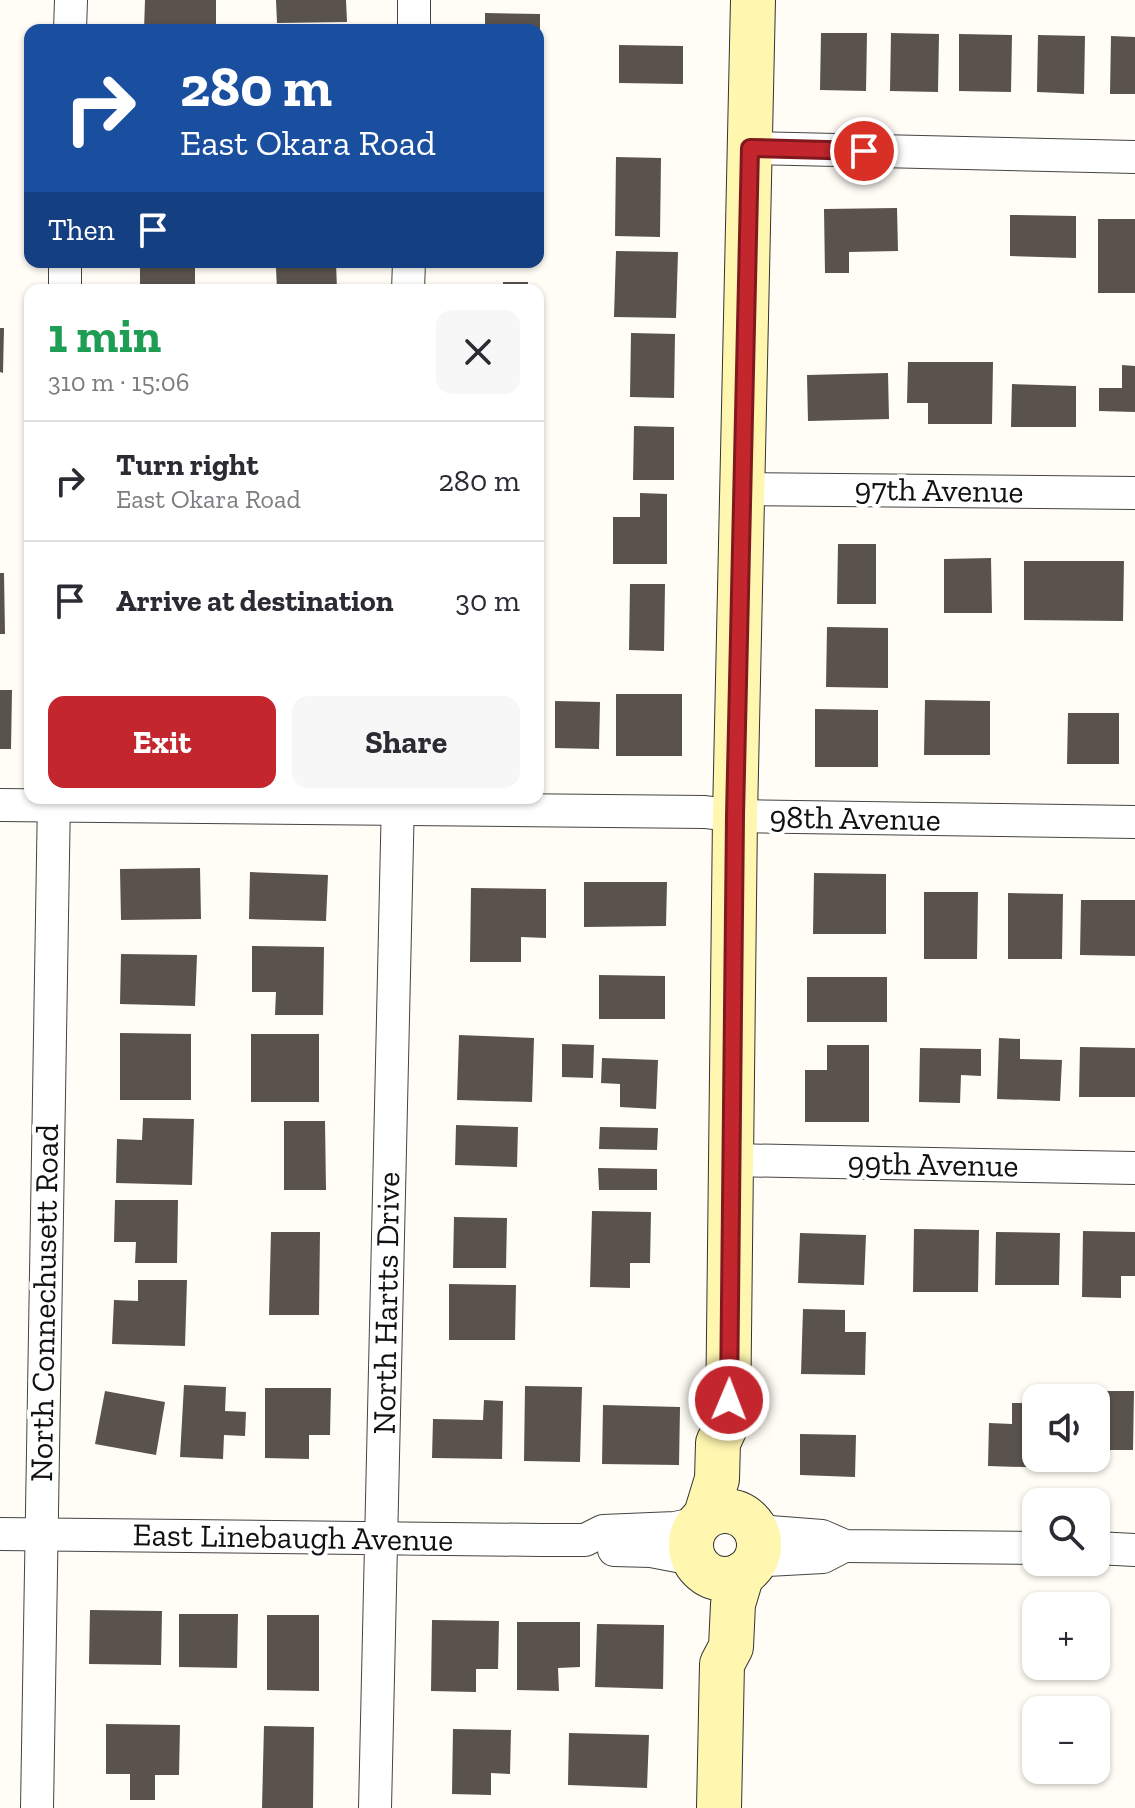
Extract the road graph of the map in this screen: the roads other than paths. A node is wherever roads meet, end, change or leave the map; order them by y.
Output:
1 (71, 0) edge
2 (414, 0) edge
3 (753, 0) edge
4 (70, 24) edge
5 (414, 24) edge
6 (750, 148) junction
7 (1135, 157) edge
8 (743, 489) junction
9 (1135, 493) edge
10 (24, 803) edge
11 (54, 804) edge
12 (398, 804) edge
13 (0, 805) edge
14 (735, 816) junction
15 (1135, 822) edge
16 (731, 1160) junction
17 (1135, 1168) edge
18 (0, 1534) edge
19 (40, 1535) junction
20 (381, 1539) junction
21 (724, 1544) junction
22 (1022, 1548) edge
23 (1110, 1549) edge
24 (1135, 1550) edge
25 (37, 1808) edge
26 (375, 1808) edge
27 (719, 1808) edge

1 - 4 street
2 - 5 street
3 - 6 street
6 - 7 street
6 - 8 street
8 - 9 street, 97th Avenue
8 - 14 street
10 - 13 street, 98th Avenue
11 - 19 street, North Connechusett Road
12 - 14 street, 98th Avenue
12 - 20 street, North Hartts Drive
14 - 15 street, 98th Avenue
14 - 16 street
16 - 17 street, 99th Avenue
16 - 21 street
18 - 19 street, East Linebaugh Avenue
19 - 20 street, East Linebaugh Avenue
19 - 25 street, North Connechusett Road
20 - 21 street, East Linebaugh Avenue
20 - 26 street, North Hartts Drive
21 - 22 street, East Linebaugh Avenue
21 - 27 street
23 - 24 street

